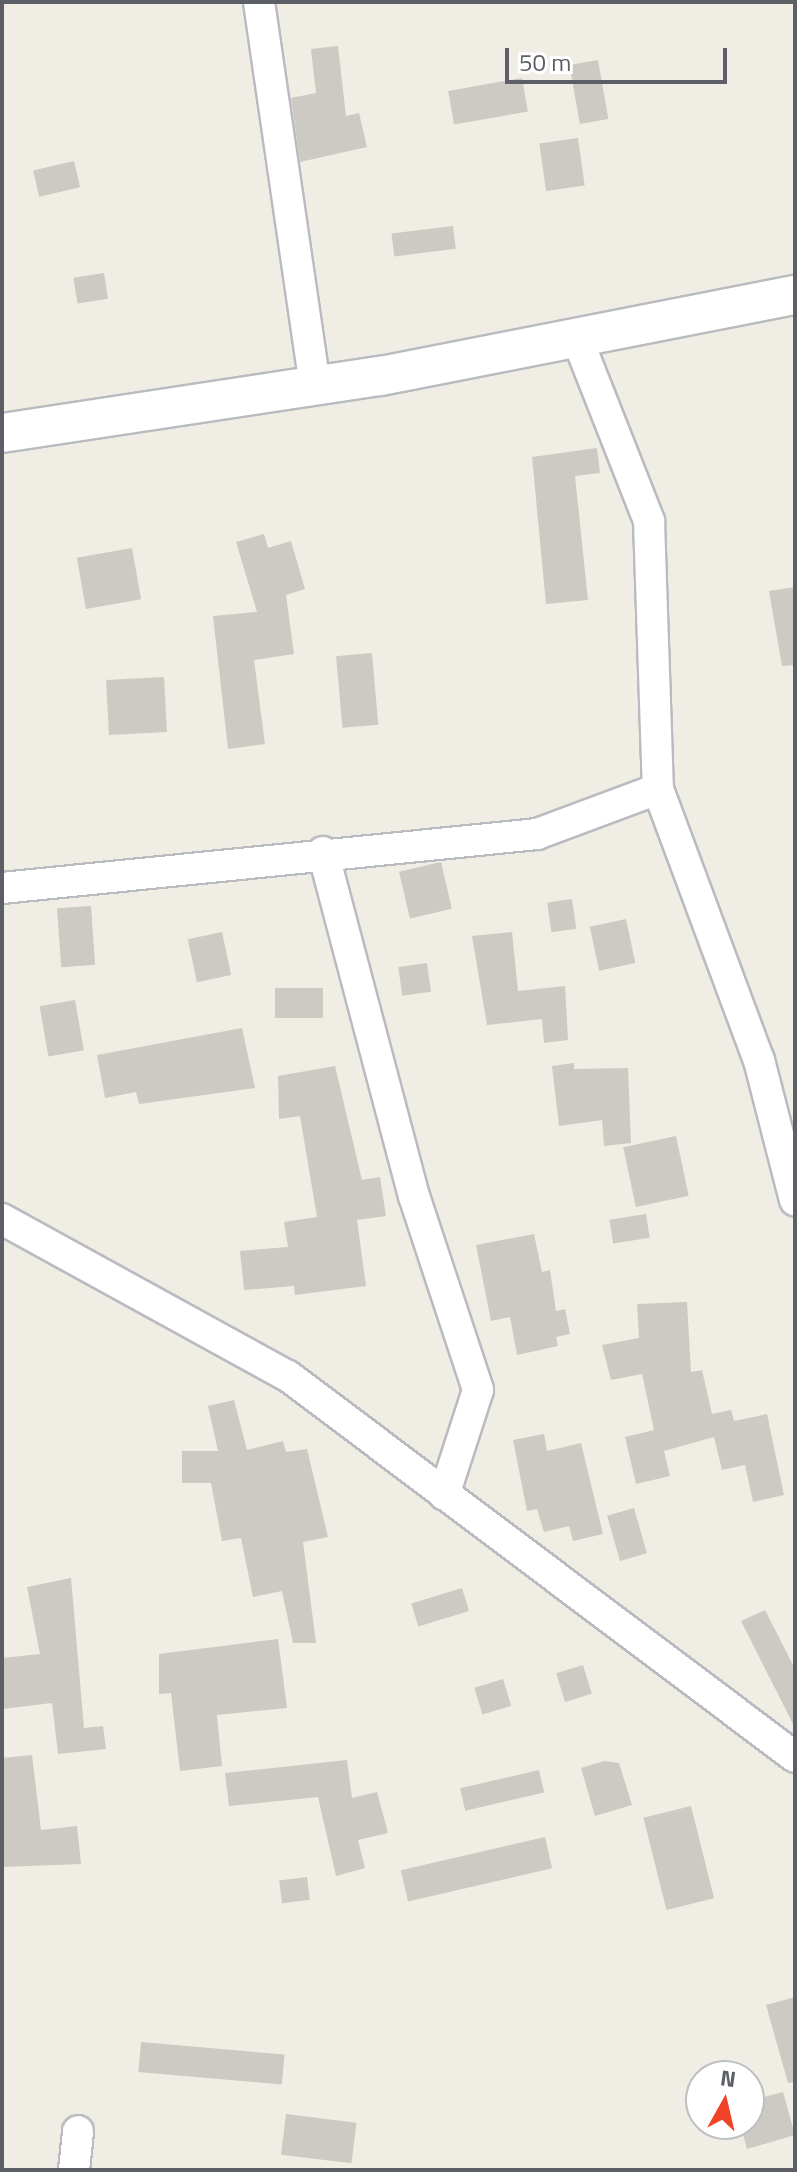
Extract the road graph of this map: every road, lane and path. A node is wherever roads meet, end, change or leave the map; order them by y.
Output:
1 (259, 2) edge
2 (795, 295) edge
3 (577, 338) junction
4 (315, 386) junction
5 (2, 433) edge
6 (658, 789) junction
7 (323, 852) junction
8 (2, 888) edge
9 (795, 1200) edge
10 (2, 1219) edge
11 (444, 1495) junction
12 (795, 1757) edge
13 (78, 2131) dead end
14 (74, 2170) edge

1 - 4 street
2 - 3 street
3 - 4 street
3 - 6 street
4 - 5 street
6 - 7 street
6 - 9 street
7 - 8 street
7 - 11 street
10 - 11 street
11 - 12 street
13 - 14 street

